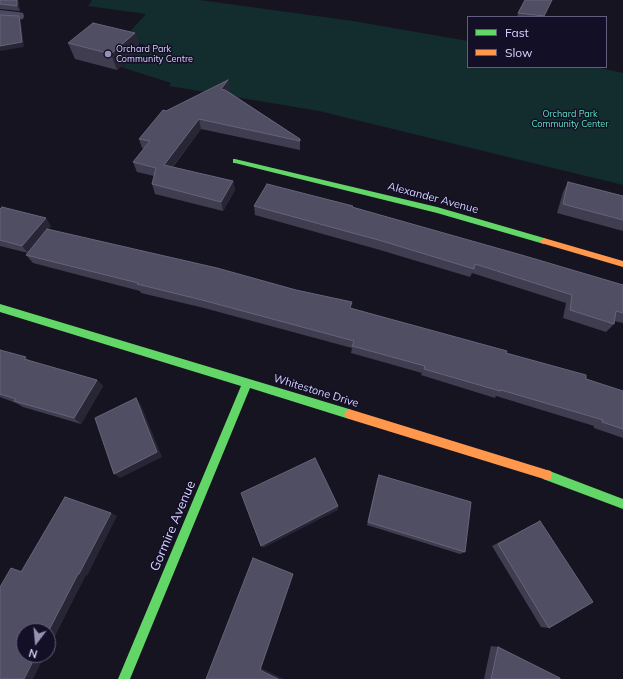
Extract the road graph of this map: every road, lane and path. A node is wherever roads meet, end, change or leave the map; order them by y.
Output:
1 (0, 14) edge
2 (18, 16) edge
3 (235, 161) dead end
4 (623, 264) edge
5 (0, 308) edge
6 (247, 383) junction
7 (623, 504) edge
8 (124, 679) edge

1 - 2 street
3 - 4 street, Alexander Avenue
5 - 6 street, Whitestone Drive
6 - 7 street, Whitestone Drive
6 - 8 street, Gormire Avenue

